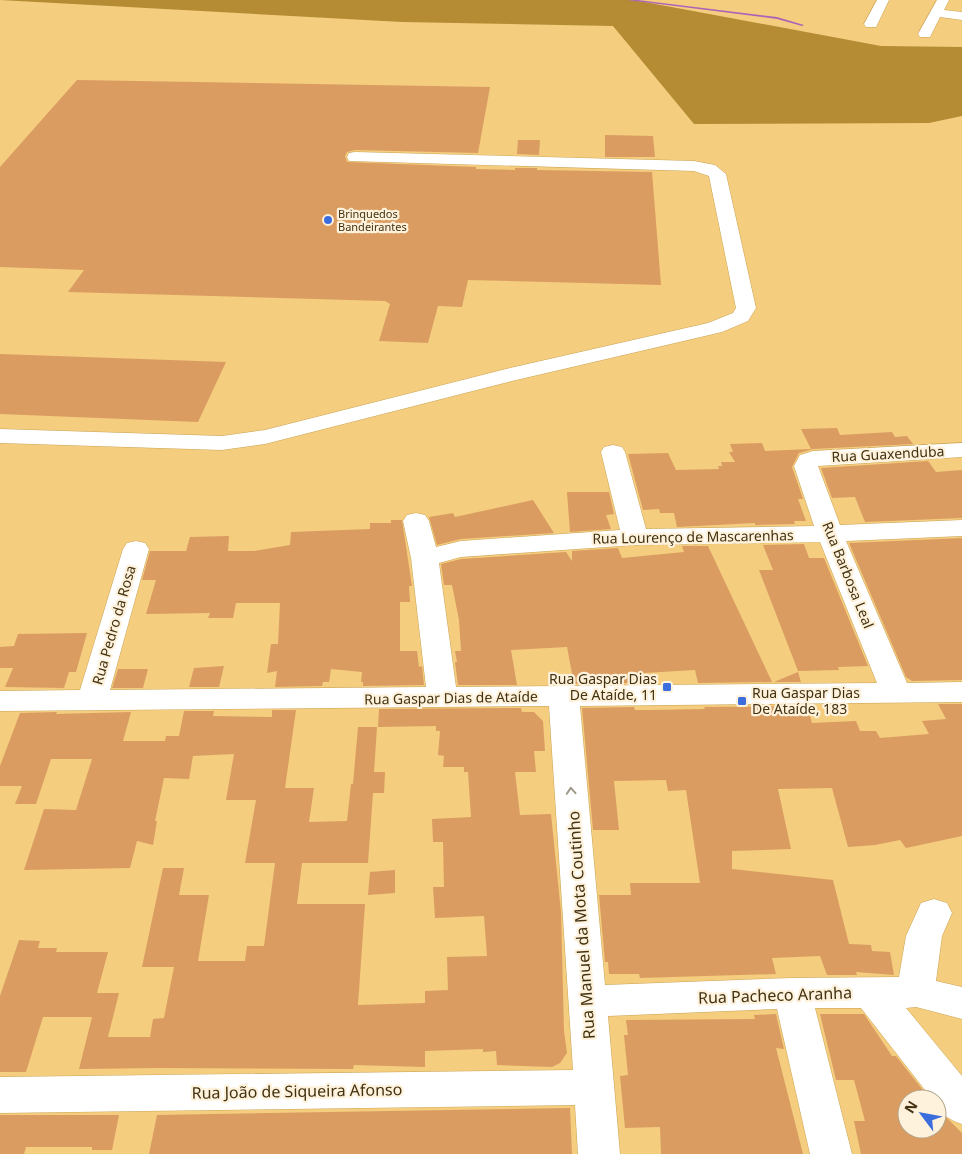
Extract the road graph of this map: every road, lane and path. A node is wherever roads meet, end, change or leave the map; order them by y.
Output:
1 (883, 0) edge
2 (943, 0) edge
3 (936, 13) junction
4 (962, 16) edge
5 (871, 24) dead end
6 (925, 34) dead end
7 (355, 156) dead end
8 (0, 436) edge
9 (962, 450) edge
10 (613, 452) dead end
11 (813, 458) joint
12 (416, 521) dead end
13 (962, 528) edge
14 (830, 533) junction
15 (635, 537) junction
16 (136, 549) dead end
17 (425, 558) junction
18 (962, 692) edge
19 (896, 693) junction
20 (564, 697) junction
21 (442, 698) junction
22 (0, 701) edge
23 (92, 701) junction
24 (934, 913) dead end
25 (871, 992) junction
26 (916, 992) junction
27 (792, 993) junction
28 (587, 1001) junction
29 (962, 1004) edge
30 (594, 1087) junction
31 (0, 1095) edge
32 (962, 1106) edge
33 (599, 1154) edge
34 (831, 1154) edge

1 - 5 street
2 - 3 street
3 - 4 street
3 - 6 street
7 - 8 street
9 - 11 street, Rua Guaxenduba
10 - 15 street
11 - 14 street, Rua Barbosa Leal
12 - 17 street
13 - 14 street, Rua Lourenço de Mascarenhas
14 - 15 street, Rua Lourenço de Mascarenhas
14 - 19 street, Rua Barbosa Leal
15 - 17 street, Rua Lourenço de Mascarenhas
16 - 23 street, Rua Pedro da Rosa
17 - 21 street
18 - 19 street, Rua Gaspar Dias de Ataíde
19 - 20 street, Rua Gaspar Dias de Ataíde
20 - 21 street, Rua Gaspar Dias de Ataíde
28 -> 20 street, Rua Manuel da Mota Coutinho
21 - 23 street, Rua Gaspar Dias de Ataíde
22 - 23 street, Rua Gaspar Dias de Ataíde
24 - 26 street
25 - 26 street, Rua Pacheco Aranha
25 - 27 street, Rua Pacheco Aranha
25 - 32 street
26 - 29 street, Rua Pacheco Aranha
27 - 28 street, Rua Pacheco Aranha
27 - 34 street
28 - 30 street, Rua Manuel da Mota Coutinho
30 - 31 street, Rua João de Siqueira Afonso
30 - 33 street, Rua Manuel da Mota Coutinho

